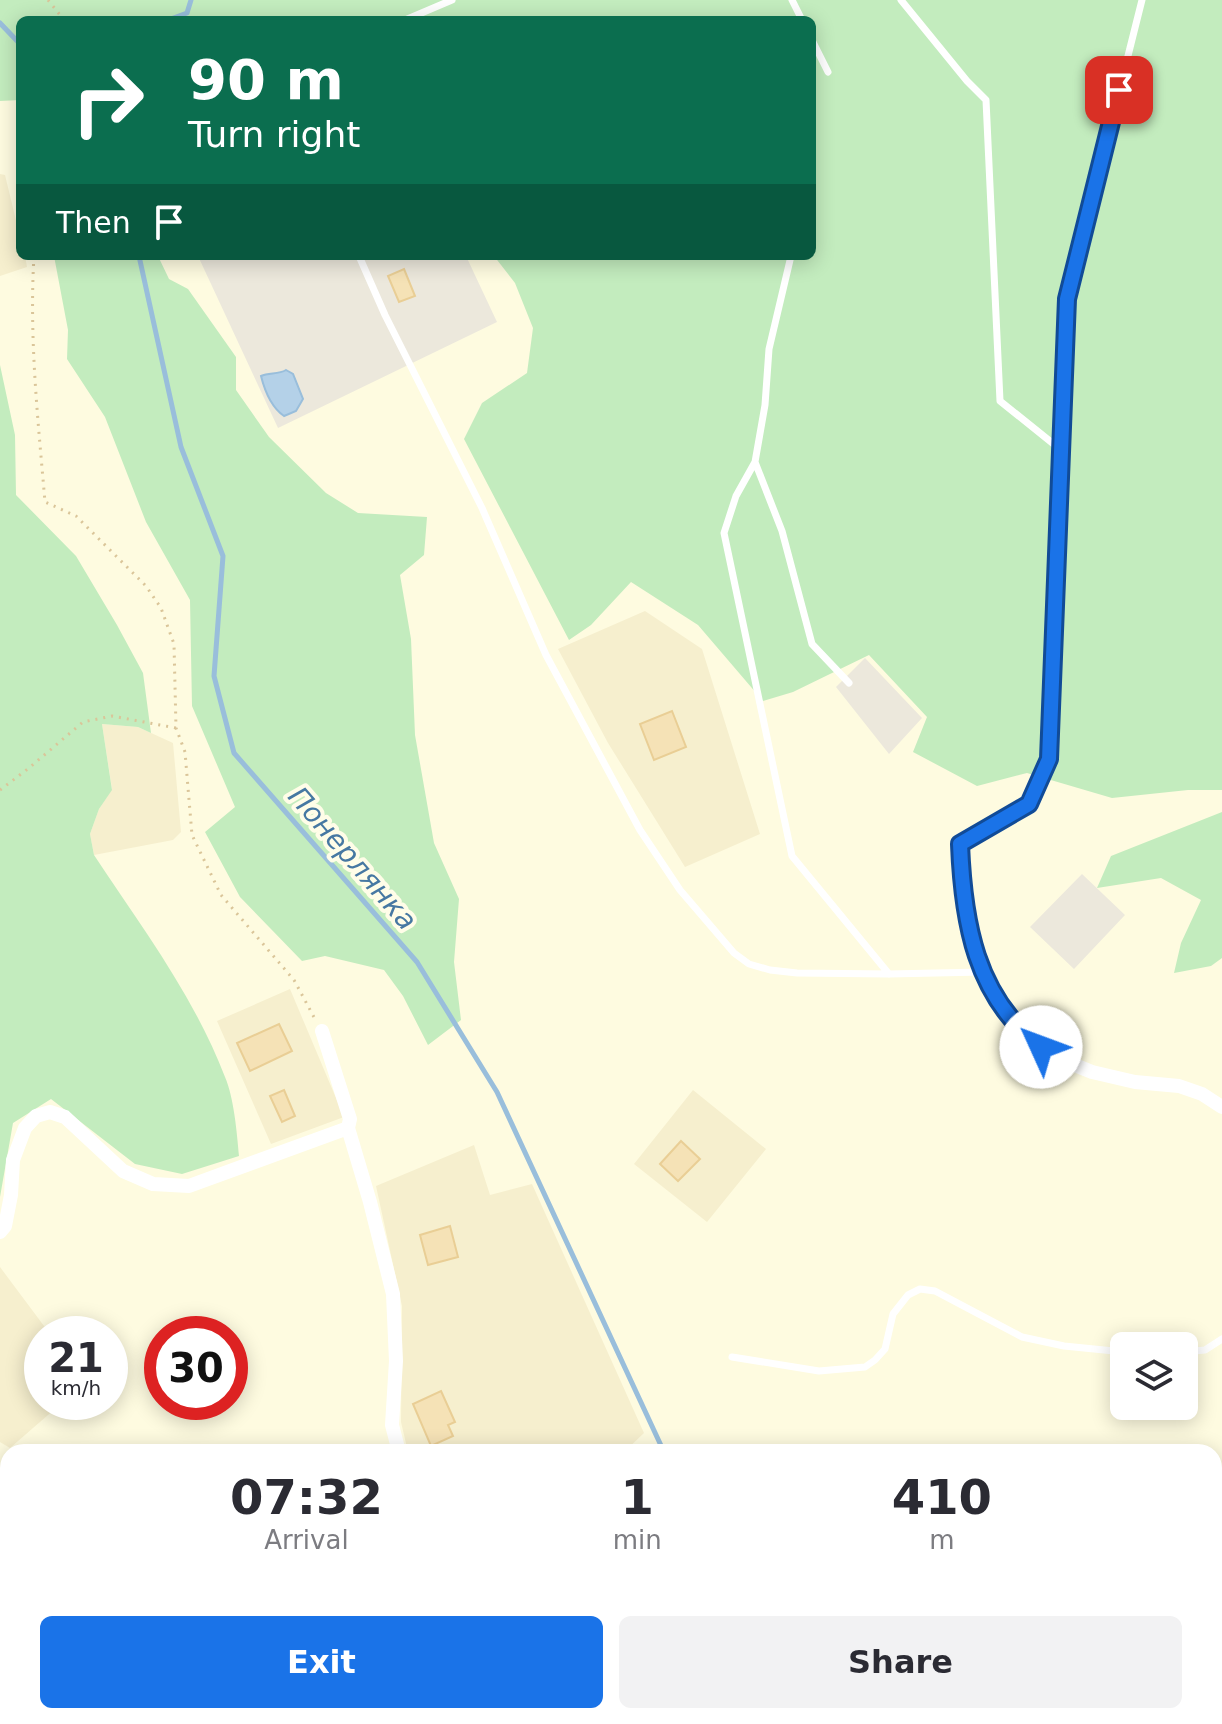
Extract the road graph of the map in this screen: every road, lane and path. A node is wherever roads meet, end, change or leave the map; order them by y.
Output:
1 (48, 0) edge
2 (452, 0) edge
3 (901, 0) edge
4 (1142, 0) edge
5 (61, 16) edge
6 (414, 16) edge
7 (816, 48) edge
8 (828, 72) dead end
9 (34, 260) edge
10 (361, 260) edge
11 (790, 260) edge
12 (1061, 450) junction
13 (755, 462) junction
14 (849, 683) dead end
15 (176, 728) junction
16 (0, 790) edge
17 (960, 844) joint
18 (983, 972) junction
19 (889, 974) junction
20 (322, 1031) joint
21 (1222, 1107) edge
22 (348, 1128) junction
23 (0, 1232) edge
24 (1222, 1339) edge
25 (1110, 1351) edge
26 (1198, 1351) edge
27 (732, 1357) dead end
28 (397, 1444) edge

1 - 5 path
2 - 6 lane
3 - 12 lane
4 - 12 lane
7 - 8 lane
9 - 15 path
10 - 19 lane
11 - 13 lane
12 - 17 lane
13 - 14 lane
13 - 19 lane
15 - 16 path
15 - 20 path
17 - 18 street
18 - 19 lane
18 - 21 street
20 - 22 street
22 - 23 street
22 - 28 street
24 - 26 lane
25 - 27 lane

